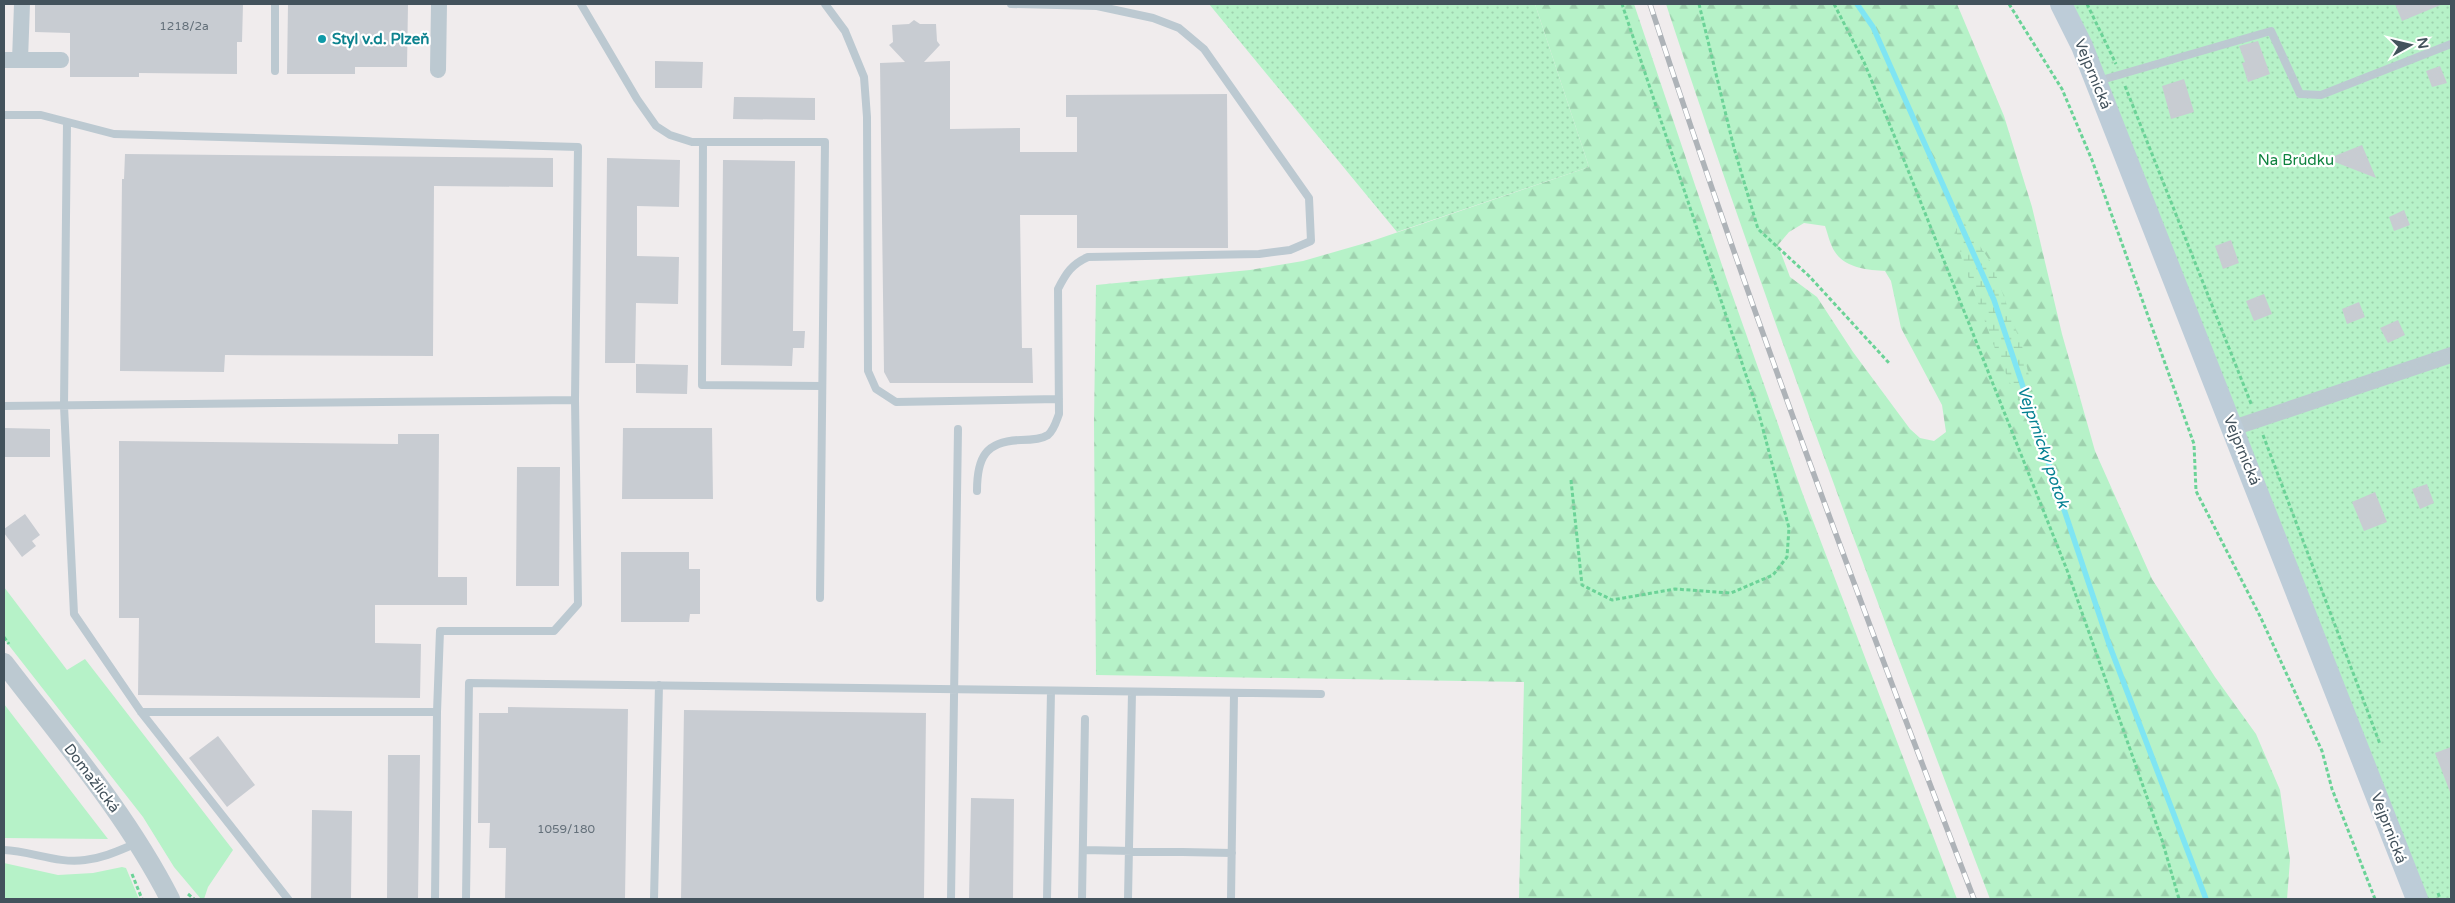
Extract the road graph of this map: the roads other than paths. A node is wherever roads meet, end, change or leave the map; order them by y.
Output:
1 (22, 4) edge
2 (275, 4) edge
3 (439, 4) edge
4 (581, 4) edge
5 (825, 4) edge
6 (1011, 4) edge
7 (2061, 4) edge
8 (2451, 44) edge
9 (4, 60) edge
10 (20, 60) junction
11 (61, 60) dead end
12 (275, 70) dead end
13 (438, 70) dead end
14 (2096, 82) junction
15 (4, 115) edge
16 (67, 122) junction
17 (703, 142) junction
18 (2451, 355) edge
19 (822, 386) junction
20 (575, 400) junction
21 (1059, 400) junction
22 (4, 406) edge
23 (64, 406) junction
24 (2233, 428) junction
25 (958, 429) dead end
26 (977, 491) dead end
27 (820, 598) dead end
28 (4, 663) edge
29 (659, 685) junction
30 (954, 689) junction
31 (1051, 690) junction
32 (1132, 692) junction
33 (1234, 693) junction
34 (1321, 694) dead end
35 (141, 712) junction
36 (437, 712) junction
37 (1085, 719) dead end
38 (139, 842) junction
39 (4, 850) edge
40 (1083, 850) junction
41 (1128, 851) junction
42 (1232, 853) junction
43 (2427, 895) edge
44 (170, 899) edge
45 (288, 899) edge
46 (435, 899) edge
47 (466, 899) edge
48 (654, 899) edge
49 (951, 899) edge
50 (1047, 899) edge
51 (1082, 899) edge
52 (1128, 899) edge
53 (1231, 899) edge

1 - 10 street
2 - 12 lane
3 - 13 street
4 - 17 lane
5 - 21 lane
6 - 21 lane
7 - 14 main road, Vejprnická
8 - 14 lane
9 - 10 street
10 - 11 street
14 - 24 main road, Vejprnická
15 - 16 lane
16 - 20 lane
16 - 23 lane
17 - 19 lane
17 - 19 lane
18 - 24 street
19 - 27 lane
20 - 23 lane
20 - 36 lane
21 - 26 lane
22 - 23 lane
23 - 35 lane
24 - 43 main road, Vejprnická
25 - 30 lane
28 - 38 street, Domažlická
29 - 30 lane
29 - 47 lane
29 - 48 lane
30 - 31 lane
30 - 49 lane
31 - 32 lane
31 - 50 lane
32 - 33 lane
32 - 41 lane
33 - 34 lane
33 - 42 lane
35 - 36 lane
35 - 45 lane
36 - 46 lane
37 - 40 lane
38 - 39 lane
38 - 44 street, Domažlická
40 - 41 lane
40 - 51 lane
41 - 42 lane
41 - 52 lane
42 - 53 lane

